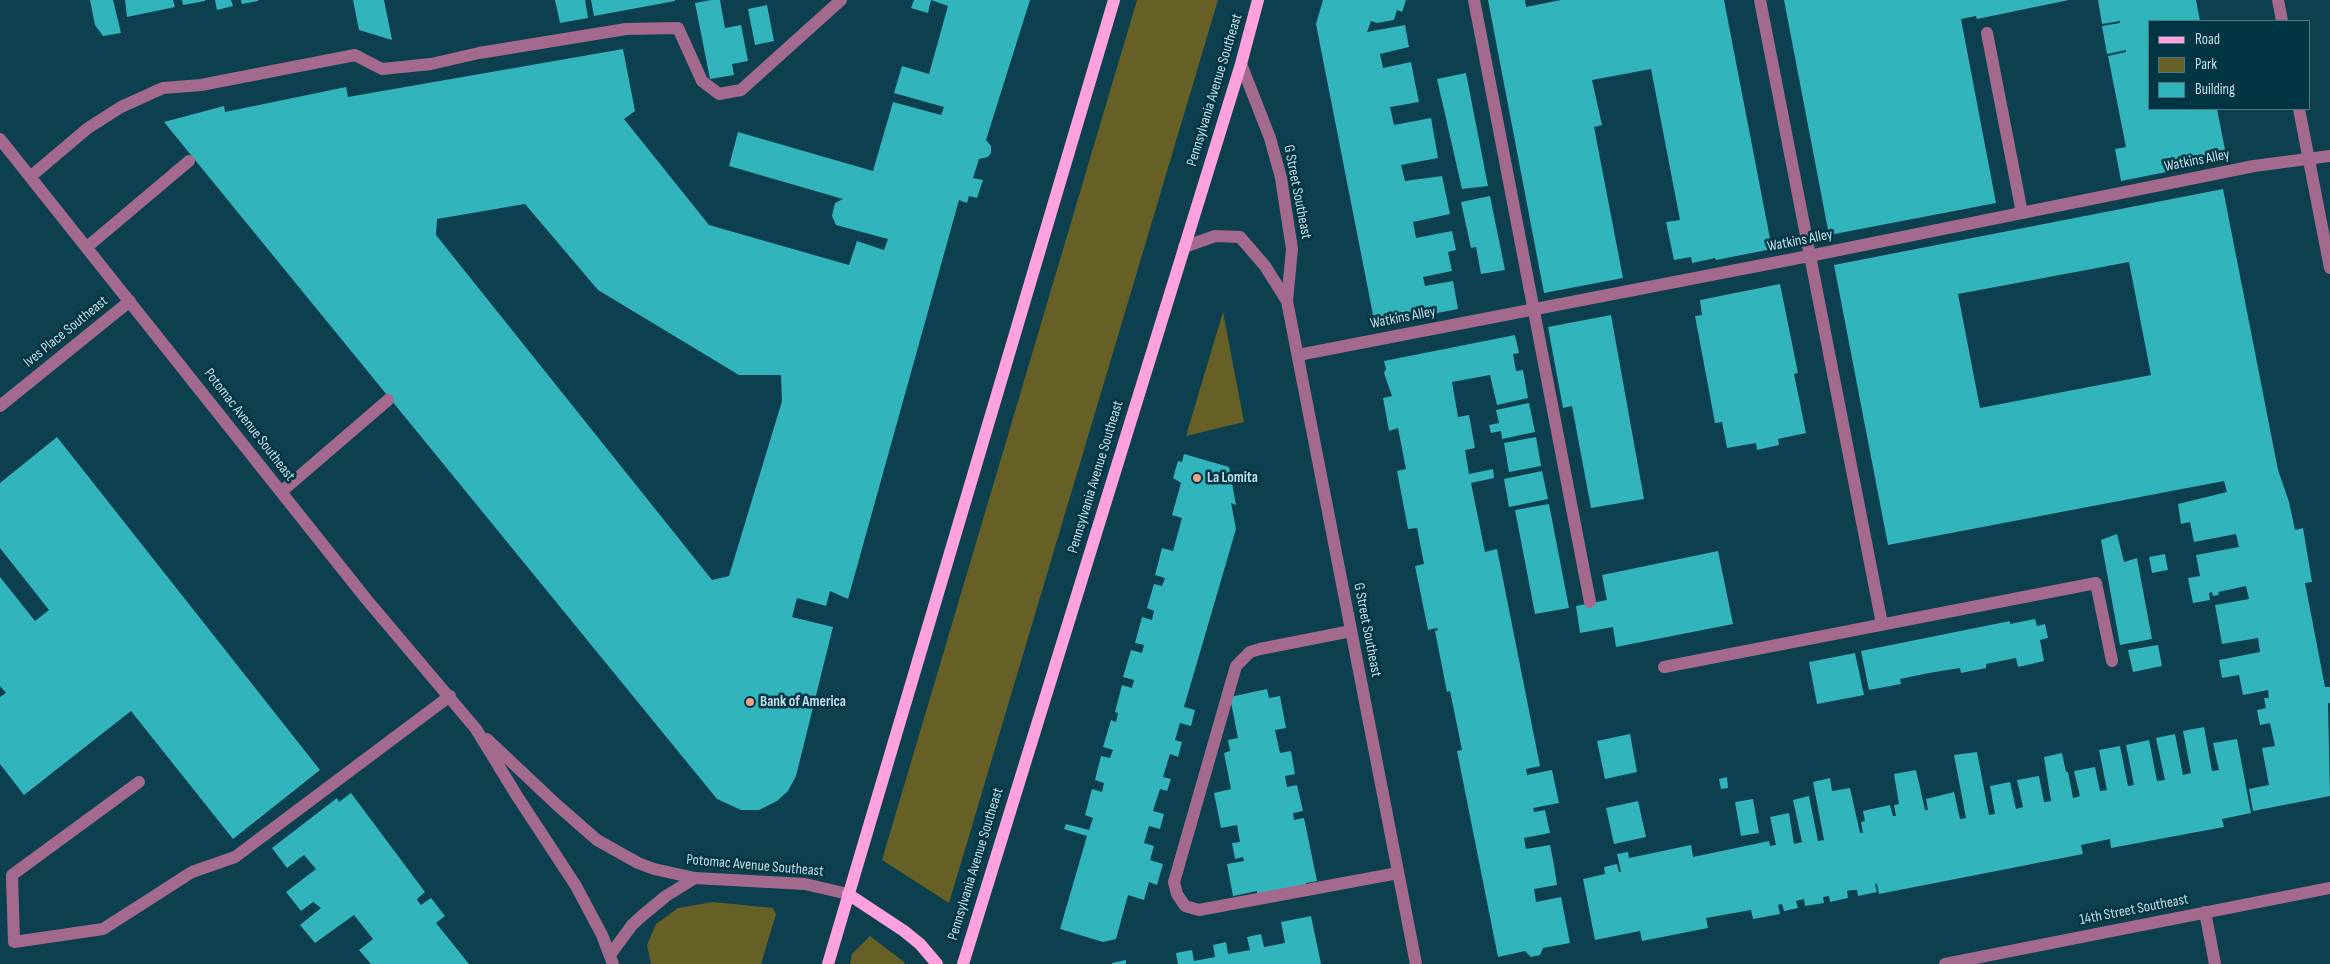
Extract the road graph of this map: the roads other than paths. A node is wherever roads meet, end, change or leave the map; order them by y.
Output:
1 (841, 0) edge
2 (1114, 0) edge
3 (1258, 0) edge
4 (1474, 0) edge
5 (1760, 0) edge
6 (2278, 0) edge
7 (2282, 20) edge
8 (1987, 32) dead end
9 (1241, 64) junction
10 (2299, 110) edge
11 (0, 139) edge
12 (2330, 156) edge
13 (2309, 158) junction
14 (189, 161) dead end
15 (30, 177) junction
16 (2022, 213) junction
17 (87, 247) junction
18 (1184, 247) junction
19 (1810, 256) junction
20 (2330, 268) edge
21 (130, 301) junction
22 (1287, 301) junction
23 (1535, 308) junction
24 (1298, 355) junction
25 (388, 400) dead end
26 (0, 406) edge
27 (281, 492) junction
28 (1590, 602) dead end
29 (1882, 624) junction
30 (1351, 631) junction
31 (2112, 661) dead end
32 (1664, 667) dead end
33 (450, 696) junction
34 (476, 729) junction
35 (139, 782) dead end
36 (1398, 873) junction
37 (695, 878) junction
38 (2330, 888) edge
39 (848, 894) junction
40 (2205, 912) junction
41 (612, 959) edge
42 (828, 964) edge
43 (937, 964) edge
44 (964, 964) edge
45 (1416, 964) edge
46 (1945, 964) edge
47 (2215, 964) edge

1 - 15 street
2 - 39 main road
3 - 9 main road, Pennsylvania Avenue Southeast
4 - 23 street
5 - 19 street
6 - 7 street
8 - 16 street
9 - 18 main road, Pennsylvania Avenue Southeast
9 - 22 street, G Street Southeast
10 - 13 street
11 - 15 street, Potomac Avenue Southeast
12 - 13 street, Watkins Alley
13 - 16 street, Watkins Alley
13 - 20 street
14 - 17 street
15 - 17 street, Potomac Avenue Southeast
16 - 19 street, Watkins Alley
17 - 21 street, Potomac Avenue Southeast
18 - 22 street, G Street Southeast
18 - 44 main road, Pennsylvania Avenue Southeast
19 - 23 street, Watkins Alley
19 - 29 street
21 - 26 street, Ives Place Southeast
21 - 27 street, Potomac Avenue Southeast
22 - 24 street, G Street Southeast
23 - 24 street, Watkins Alley
23 - 28 street
24 - 30 street, G Street Southeast
25 - 27 street
27 - 33 street, Potomac Avenue Southeast
29 - 31 street
29 - 32 street
30 - 36 street, G Street Southeast
30 - 36 street
33 - 34 street, Potomac Avenue Southeast
33 - 35 street
34 - 37 street, Potomac Avenue Southeast
34 - 41 street, Potomac Avenue Southeast
36 - 45 street, G Street Southeast
37 - 39 street, Potomac Avenue Southeast
37 - 41 street
38 - 40 street, 14th Street Southeast
39 - 42 main road
39 - 43 main road, Potomac Avenue Southeast
40 - 46 street, 14th Street Southeast
40 - 47 street

